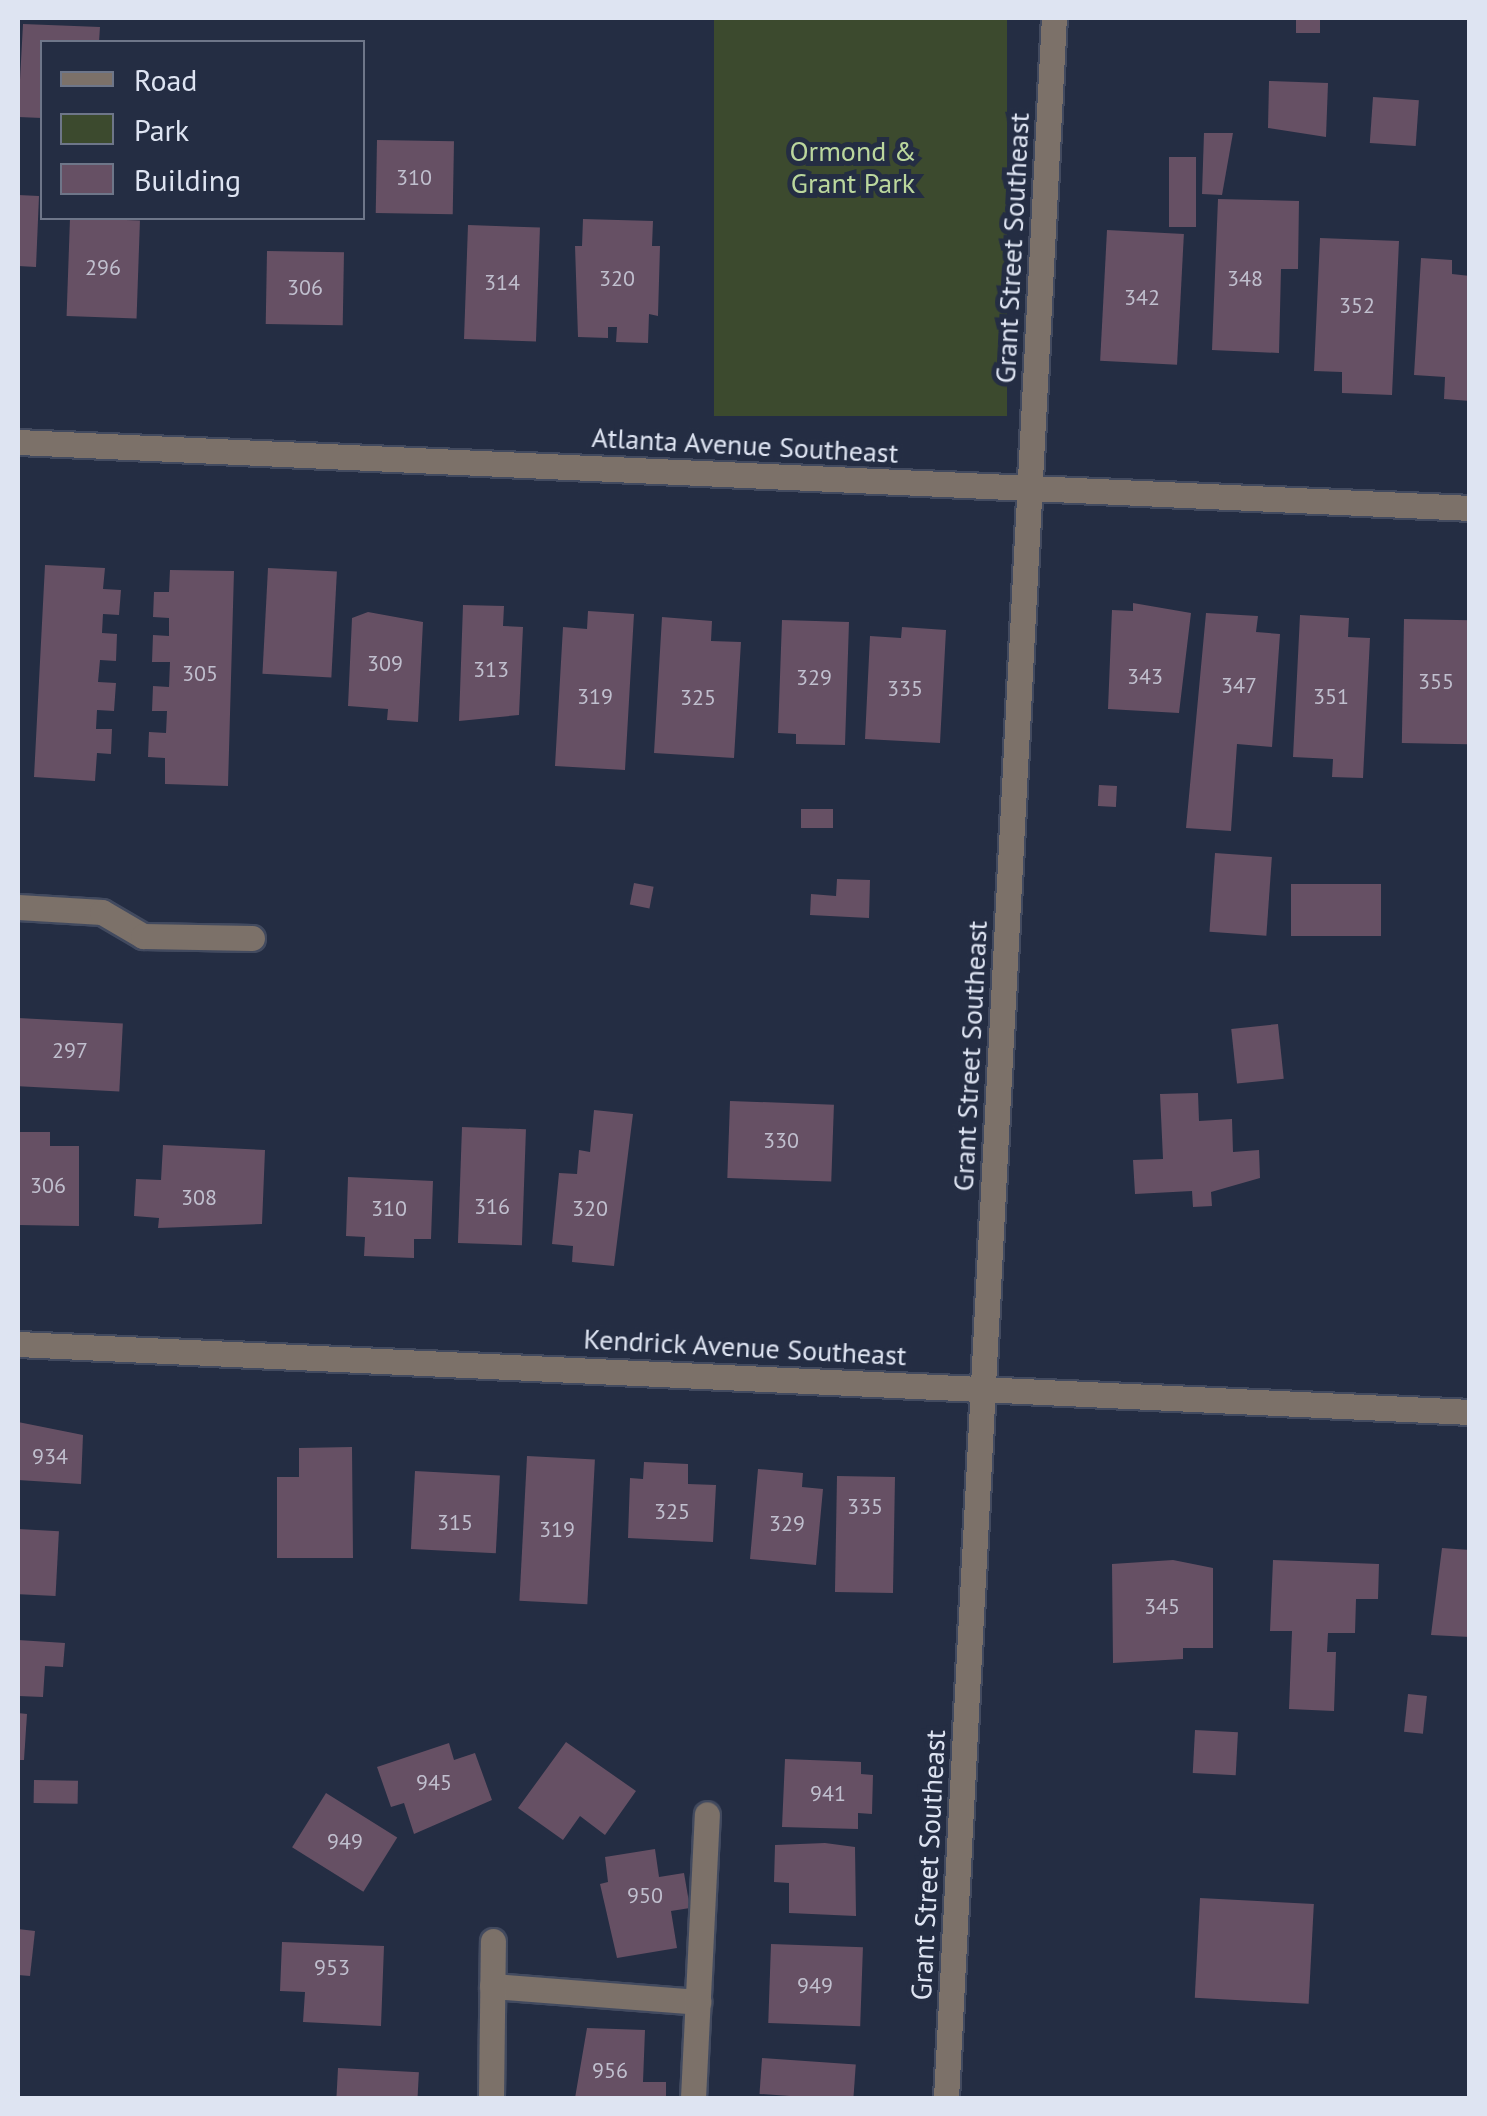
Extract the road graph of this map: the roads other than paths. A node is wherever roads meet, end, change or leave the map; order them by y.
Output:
1 (1054, 18) edge
2 (18, 442) edge
3 (1030, 488) junction
4 (1470, 508) edge
5 (18, 907) edge
6 (252, 938) dead end
7 (18, 1344) edge
8 (983, 1388) junction
9 (1470, 1412) edge
10 (706, 1814) dead end
11 (494, 1941) dead end
12 (492, 1986) junction
13 (698, 2002) junction
14 (490, 2098) edge
15 (693, 2098) edge
16 (946, 2098) edge

1 - 3 street, Grant Street Southeast
2 - 3 street, Atlanta Avenue Southeast
3 - 4 street, Atlanta Avenue Southeast
3 - 8 street, Grant Street Southeast
5 - 6 street
7 - 8 street, Kendrick Avenue Southeast
8 - 9 street, Kendrick Avenue Southeast
8 - 16 street, Grant Street Southeast
10 - 13 street
11 - 12 street
12 - 13 street
12 - 14 street
13 - 15 street

